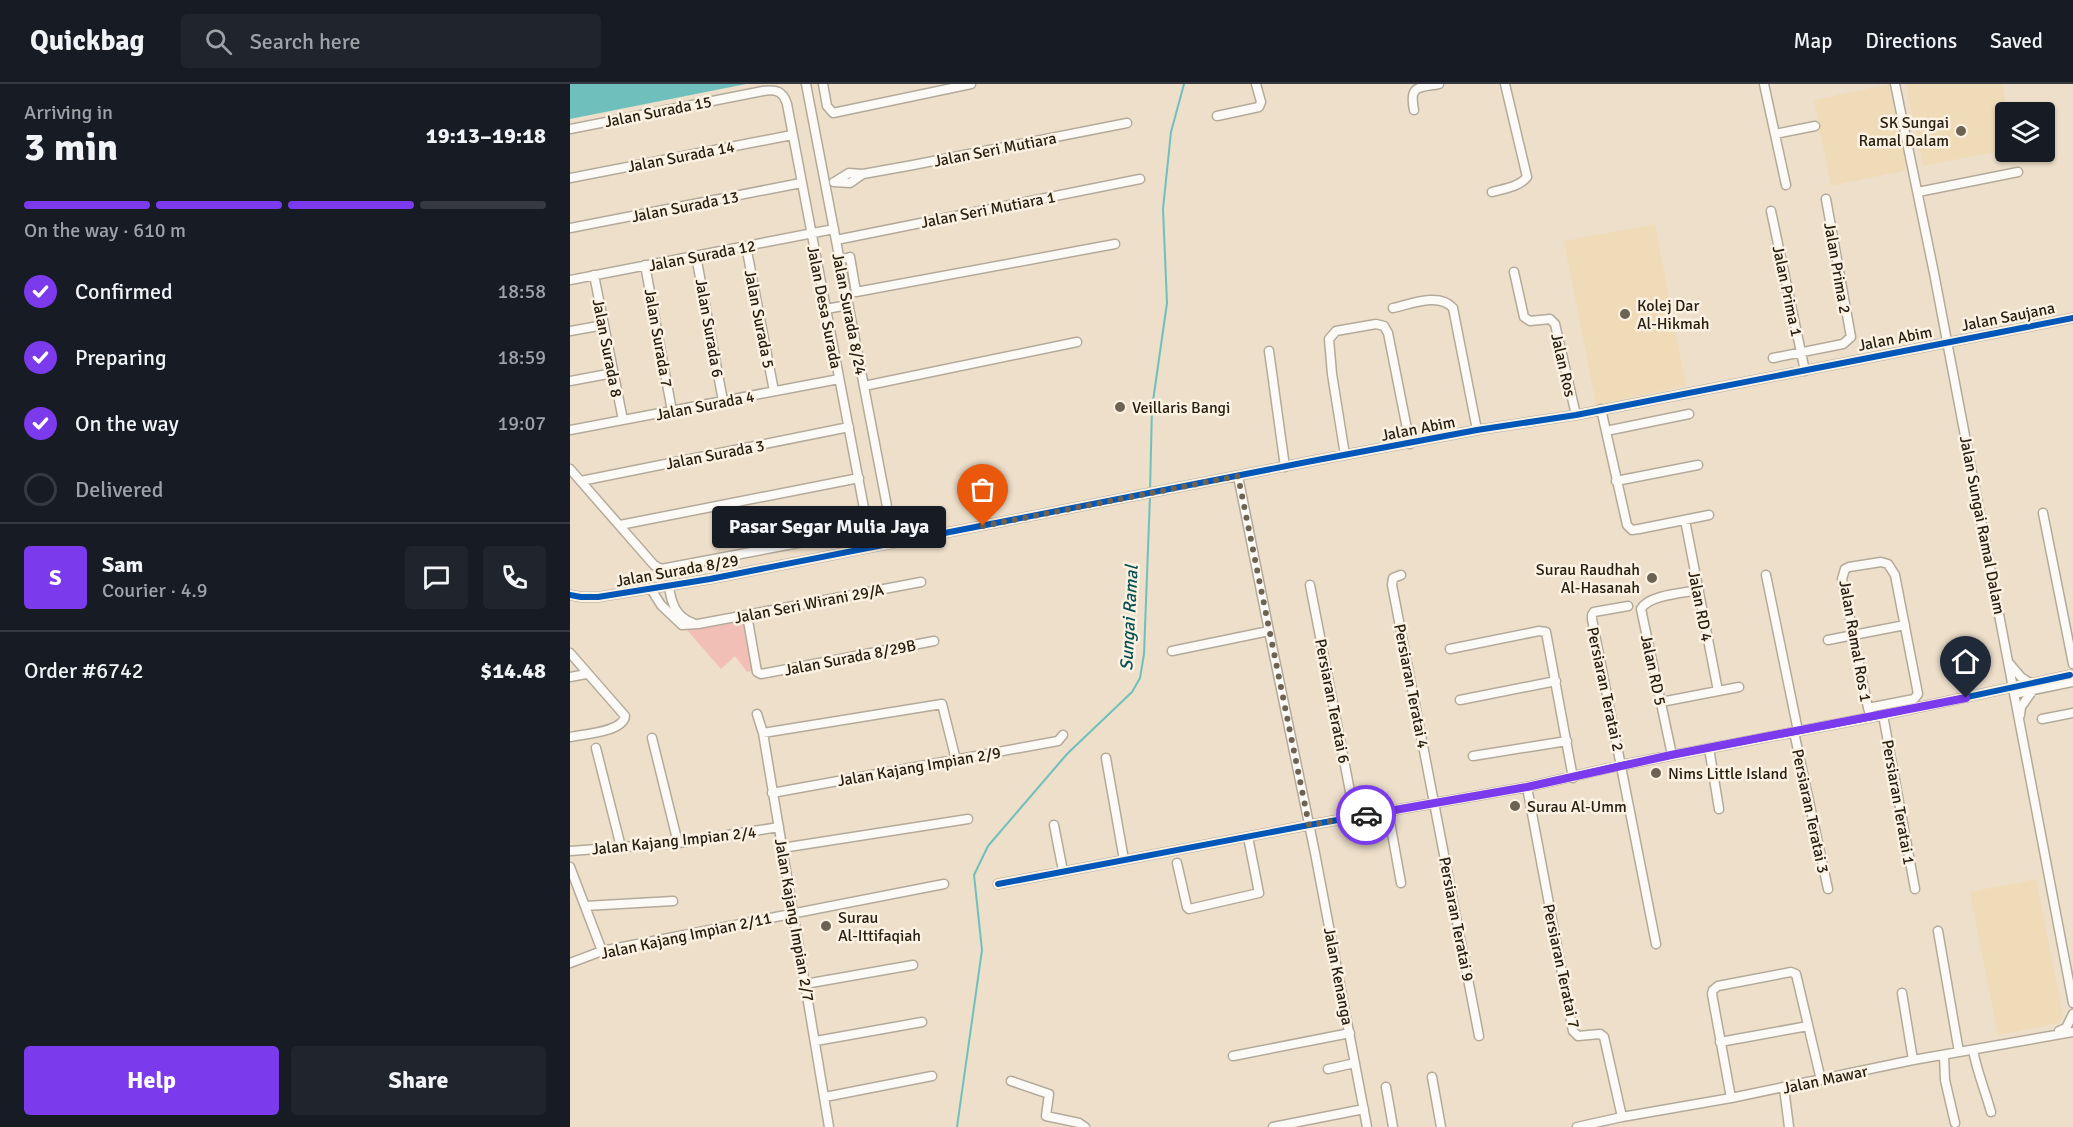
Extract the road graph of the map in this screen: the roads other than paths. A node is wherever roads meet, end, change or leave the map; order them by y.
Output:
1 (806, 84) edge
2 (823, 84) edge
3 (971, 84) edge
4 (1256, 84) edge
5 (1438, 84) edge
6 (1505, 84) edge
7 (1764, 84) edge
8 (1895, 84) edge
9 (960, 85) edge
10 (782, 93) joint
11 (1414, 110) dead end
12 (1217, 116) dead end
13 (1127, 123) dead end
14 (1815, 126) dead end
15 (570, 129) edge
16 (1775, 134) junction
17 (792, 135) junction
18 (2018, 172) dead end
19 (570, 178) edge
20 (1140, 179) dead end
21 (801, 183) junction
22 (825, 184) junction
23 (1786, 185) dead end
24 (1492, 192) dead end
25 (1918, 192) junction
26 (1826, 200) dead end
27 (1771, 211) dead end
28 (570, 228) edge
29 (834, 229) junction
30 (811, 234) junction
31 (836, 240) junction
32 (1115, 244) dead end
33 (746, 246) junction
34 (696, 256) junction
35 (839, 260) junction
36 (645, 265) junction
37 (1514, 272) dead end
38 (594, 275) junction
39 (570, 280) edge
40 (848, 305) junction
41 (1393, 308) dead end
42 (826, 309) junction
43 (2073, 318) edge
44 (604, 325) junction
45 (570, 331) edge
46 (1947, 341) junction
47 (1077, 342) dead end
48 (1269, 351) dead end
49 (1801, 352) junction
50 (1773, 358) dead end
51 (1805, 371) junction
52 (613, 373) junction
53 (839, 379) junction
54 (570, 381) edge
55 (864, 386) junction
56 (774, 391) junction
57 (723, 401) junction
58 (1601, 409) junction
59 (672, 411) junction
60 (1689, 414) dead end
61 (1576, 415) junction
62 (623, 420) junction
63 (849, 427) junction
64 (570, 430) edge
65 (1477, 430) junction
66 (1606, 431) junction
67 (1410, 444) junction
68 (1345, 455) junction
69 (1698, 465) dead end
70 (1285, 467) junction
71 (570, 469) edge
72 (1238, 476) junction
73 (859, 478) junction
74 (581, 481) junction
75 (1616, 481) junction
76 (2043, 513) dead end
77 (1709, 516) dead end
78 (1685, 520) junction
79 (620, 525) junction
80 (894, 543) junction
81 (1401, 575) dead end
82 (1766, 575) dead end
83 (921, 582) dead end
84 (1310, 585) dead end
85 (669, 586) junction
86 (651, 589) junction
87 (1699, 590) junction
88 (570, 595) edge
89 (1629, 606) dead end
90 (747, 615) junction
91 (698, 624) junction
92 (1905, 626) junction
93 (1269, 631) junction
94 (1854, 635) junction
95 (1828, 640) dead end
96 (934, 641) dead end
97 (1450, 649) dead end
98 (1172, 651) dead end
99 (570, 653) edge
100 (2008, 663) junction
101 (2073, 664) edge
102 (586, 674) junction
103 (570, 677) edge
104 (2072, 678) edge
105 (1556, 681) junction
106 (2031, 686) junction
107 (1739, 687) dead end
108 (2011, 690) junction
109 (1718, 691) junction
110 (1460, 700) dead end
111 (1661, 702) junction
112 (1868, 708) junction
113 (2073, 713) edge
114 (757, 714) dead end
115 (1882, 715) junction
116 (1871, 717) junction
117 (2042, 719) dead end
118 (2019, 721) junction
119 (1796, 731) junction
120 (763, 733) junction
121 (1063, 735) dead end
122 (570, 737) edge
123 (652, 738) dead end
124 (1567, 741) junction
125 (596, 748) dead end
126 (1708, 748) junction
127 (1671, 755) junction
128 (1473, 756) dead end
129 (1106, 758) dead end
130 (956, 760) junction
131 (1622, 765) junction
132 (1573, 777) junction
133 (1527, 787) junction
134 (772, 793) junction
135 (1435, 803) junction
136 (1719, 809) dead end
137 (1388, 811) junction
138 (1355, 817) junction
139 (968, 819) dead end
140 (1054, 825) dead end
141 (1309, 825) junction
142 (779, 827) junction
143 (1248, 837) junction
144 (678, 843) junction
145 (621, 847) junction
146 (782, 848) junction
147 (570, 851) edge
148 (1124, 860) junction
149 (1177, 863) dead end
150 (570, 867) edge
151 (1063, 871) junction
152 (1401, 883) dead end
153 (944, 884) dead end
154 (998, 884) dead end
155 (1915, 889) dead end
156 (1828, 890) dead end
157 (673, 901) dead end
158 (585, 906) junction
159 (793, 912) junction
160 (1938, 931) dead end
161 (1656, 944) dead end
162 (602, 951) junction
163 (570, 963) edge
164 (913, 965) dead end
165 (805, 984) junction
166 (1902, 993) dead end
167 (2073, 1003) edge
168 (2073, 1014) edge
169 (922, 1022) dead end
170 (1808, 1026) junction
171 (2073, 1032) edge
172 (1350, 1033) junction
173 (2053, 1034) junction
174 (1479, 1036) dead end
175 (2073, 1039) edge
176 (816, 1041) junction
177 (1720, 1042) junction
178 (1972, 1050) junction
179 (1959, 1052) junction
180 (1944, 1055) junction
181 (1233, 1056) dead end
182 (1913, 1060) junction
183 (1355, 1063) junction
184 (1328, 1069) dead end
185 (932, 1076) dead end
186 (1432, 1077) dead end
187 (1821, 1080) junction
188 (1011, 1081) dead end
189 (1386, 1087) dead end
190 (1784, 1088) junction
191 (825, 1097) junction
192 (1731, 1098) junction
193 (1364, 1109) junction
194 (1991, 1112) dead end
195 (1623, 1117) junction
196 (1955, 1123) dead end
197 (830, 1127) edge
198 (1085, 1127) edge
199 (1273, 1127) edge
200 (1367, 1127) edge
201 (1393, 1127) edge
202 (1441, 1127) edge
203 (1577, 1127) edge
204 (1627, 1127) edge
205 (1789, 1127) edge

1 - 22 street, Jalan Surada 8/24
2 - 9 street
3 - 9 street
4 - 12 street
5 - 11 street
6 - 24 street
7 - 16 street
8 - 25 street, Jalan Sungai Ramal Dalam
10 - 15 street, Jalan Surada 15
10 - 17 street, Jalan Desa Surada
13 - 22 street, Jalan Seri Mutiara
14 - 16 street
16 - 23 street
17 - 19 street, Jalan Surada 14
17 - 21 street, Jalan Desa Surada
18 - 25 street
20 - 31 street, Jalan Seri Mutiara 1
21 - 28 street, Jalan Surada 13
21 - 30 street, Jalan Desa Surada
22 - 29 street, Jalan Surada 8/24
25 - 46 street, Jalan Sungai Ramal Dalam
26 - 49 street, Jalan Prima 2
27 - 49 street, Jalan Prima 1
29 - 30 street, Jalan Surada 12
29 - 31 street, Jalan Surada 8/24
30 - 33 street, Jalan Surada 12
30 - 42 street, Jalan Desa Surada
31 - 35 street, Jalan Surada 8/24
32 - 35 street
33 - 34 street, Jalan Surada 12
33 - 56 street, Jalan Surada 5
34 - 36 street, Jalan Surada 12
34 - 57 street, Jalan Surada 6
35 - 40 street, Jalan Surada 8/24
36 - 38 street, Jalan Surada 12
36 - 59 street, Jalan Surada 7
37 - 61 street, Jalan Ros
38 - 39 street, Jalan Surada 12
38 - 44 street, Jalan Surada 8
40 - 42 street
40 - 55 street, Jalan Surada 8/24
41 - 65 street
42 - 53 street, Jalan Desa Surada
43 - 46 street, Jalan Saujana
44 - 45 street
44 - 52 street, Jalan Surada 8
46 - 51 street, Jalan Abim
46 - 100 street, Jalan Sungai Ramal Dalam
47 - 55 street
48 - 70 street
49 - 50 street
49 - 51 street, Jalan Prima 1
51 - 58 street, Jalan Abim
52 - 54 street
52 - 62 street, Jalan Surada 8
53 - 56 street, Jalan Surada 4
53 - 63 street, Jalan Desa Surada
55 - 80 street, Jalan Surada 8/24
56 - 57 street, Jalan Surada 4
57 - 59 street, Jalan Surada 4
58 - 61 street, Jalan Abim
58 - 66 street
59 - 62 street, Jalan Surada 4
60 - 66 street
61 - 65 street, Jalan Abim
62 - 64 street, Jalan Surada 4
63 - 73 street, Jalan Desa Surada
63 - 74 street, Jalan Surada 3
65 - 67 street, Jalan Abim
66 - 75 street
67 - 68 street, Jalan Abim
67 - 68 street
68 - 70 street, Jalan Abim
69 - 75 street
70 - 72 street, Jalan Abim
71 - 74 street
72 - 80 street, Jalan Abim
72 - 93 street, Jalan Kenanga
73 - 79 street
73 - 79 street, Jalan Desa Surada
74 - 79 street
75 - 78 street
76 - 101 street
77 - 78 street
78 - 87 street, Jalan RD 4
80 - 85 street, Jalan Surada 8/29
81 - 135 street, Persiaran Teratai 4
82 - 119 street, Persiaran Teratai 3
83 - 90 street, Jalan Seri Wirani 29/A
84 - 138 street, Persiaran Teratai 6
85 - 86 street, Jalan Surada 8/29
85 - 91 street
86 - 88 street, Jalan Surada 8/29
86 - 91 street
87 - 109 street, Jalan RD 4
87 - 111 street, Jalan RD 5
89 - 131 street, Persiaran Teratai 2
90 - 91 street, Jalan Seri Wirani 29/A
90 - 96 street, Jalan Surada 8/29B
92 - 94 street
92 - 94 street, Jalan Ramal Ros 1
92 - 112 street
93 - 98 street
93 - 141 street, Jalan Kenanga
94 - 95 street
94 - 112 street, Jalan Ramal Ros 1
97 - 105 street
99 - 102 street
100 - 106 street
100 - 108 street, Jalan Sungai Ramal Dalam
102 - 103 street
102 - 122 street
104 - 106 street
105 - 110 street
105 - 124 street
106 - 108 street
106 - 118 street
107 - 109 street
108 - 115 street
108 - 118 street, Jalan Sungai Ramal Dalam
109 - 111 street
111 - 127 street, Jalan RD 5
112 - 116 street, Jalan Ramal Ros 1
113 - 117 street
114 - 120 street, Jalan Kajang Impian 2/7
115 - 116 street
115 - 155 street, Persiaran Teratai 1
116 - 119 street
118 - 167 street, Jalan Sungai Ramal Dalam
119 - 126 street
119 - 156 street, Persiaran Teratai 3
120 - 130 street
120 - 134 street, Jalan Kajang Impian 2/7
121 - 130 street, Jalan Kajang Impian 2/9
123 - 144 street
124 - 128 street
124 - 132 street
125 - 145 street
126 - 127 street
126 - 136 street
127 - 131 street
129 - 148 street
130 - 134 street, Jalan Kajang Impian 2/9
131 - 132 street
131 - 161 street
132 - 133 street
133 - 135 street
133 - 195 street, Persiaran Teratai 7
134 - 142 street, Jalan Kajang Impian 2/7
135 - 137 street
135 - 174 street, Persiaran Teratai 9
137 - 138 street
137 - 152 street
138 - 141 street
139 - 146 street
140 - 151 street
141 - 143 street
141 - 172 street, Jalan Kenanga
142 - 144 street, Jalan Kajang Impian 2/4
142 - 146 street, Jalan Kajang Impian 2/7
143 - 148 street
143 - 149 street
144 - 145 street, Jalan Kajang Impian 2/4
145 - 147 street, Jalan Kajang Impian 2/4
146 - 159 street, Jalan Kajang Impian 2/7
148 - 151 street
150 - 158 street
151 - 154 street
153 - 159 street, Jalan Kajang Impian 2/11
157 - 158 street
158 - 162 street
159 - 162 street, Jalan Kajang Impian 2/11
159 - 165 street, Jalan Kajang Impian 2/7
160 - 179 street
162 - 163 street, Jalan Kajang Impian 2/11
164 - 165 street
165 - 176 street, Jalan Kajang Impian 2/7
166 - 182 street
168 - 173 street
169 - 176 street
170 - 177 street
170 - 177 street
170 - 187 street
171 - 173 street, Jalan Mawar
172 - 181 street
172 - 183 street, Jalan Kenanga
173 - 175 street
173 - 178 street, Jalan Mawar
176 - 191 street, Jalan Kajang Impian 2/7
177 - 192 street
178 - 179 street, Jalan Mawar
178 - 194 street
179 - 180 street, Jalan Mawar
180 - 182 street, Jalan Mawar
180 - 196 street
182 - 187 street, Jalan Mawar
183 - 184 street
183 - 193 street, Jalan Kenanga
185 - 191 street
186 - 202 street
187 - 190 street, Jalan Mawar
188 - 198 street
189 - 201 street
190 - 192 street, Jalan Mawar
190 - 205 street
191 - 197 street, Jalan Kajang Impian 2/7
192 - 195 street, Jalan Mawar
193 - 199 street
193 - 200 street, Jalan Kenanga
195 - 203 street, Jalan Mawar
195 - 204 street

